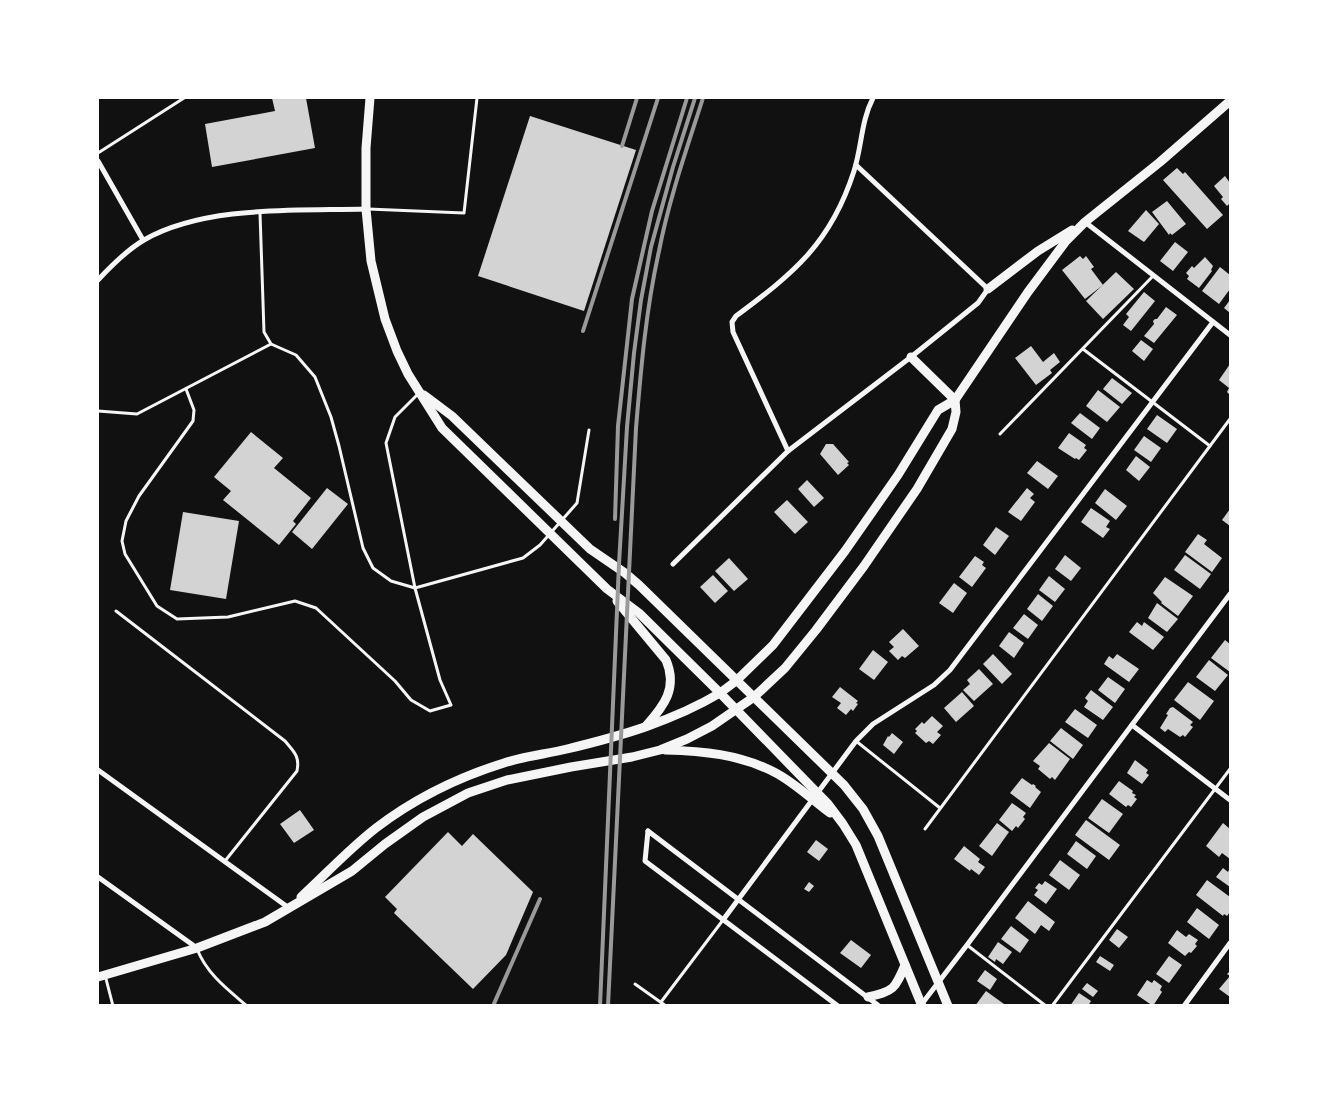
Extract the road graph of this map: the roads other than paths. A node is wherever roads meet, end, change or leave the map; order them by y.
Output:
1 (184, 98) edge
2 (370, 98) edge
3 (477, 98) edge
4 (873, 98) edge
5 (1230, 101) edge
6 (98, 153) edge
7 (98, 161) edge
8 (856, 165) junction
9 (366, 209) junction
10 (260, 213) junction
11 (1085, 222) junction
12 (143, 240) junction
13 (1153, 276) junction
14 (98, 280) edge
15 (988, 289) junction
16 (1213, 322) junction
17 (1230, 335) edge
18 (271, 344) junction
19 (1083, 349) junction
20 (911, 357) junction
21 (186, 389) junction
22 (420, 392) junction
23 (956, 400) junction
24 (1152, 402) junction
25 (98, 411) edge
26 (1230, 419) edge
27 (589, 430) dead end
28 (1000, 434) dead end
29 (1210, 446) junction
30 (788, 451) junction
31 (673, 564) dead end
32 (415, 588) junction
33 (607, 588) junction
34 (1230, 594) edge
35 (116, 611) dead end
36 (736, 681) junction
37 (720, 693) junction
38 (754, 697) junction
39 (736, 711) junction
40 (1132, 725) junction
41 (644, 728) junction
42 (856, 741) junction
43 (660, 750) junction
44 (1230, 769) edge
45 (98, 770) edge
46 (804, 786) junction
47 (1216, 789) junction
48 (1230, 800) edge
49 (940, 808) junction
50 (924, 829) dead end
51 (225, 861) junction
52 (98, 877) edge
53 (739, 900) junction
54 (290, 908) junction
55 (723, 920) junction
56 (1230, 943) edge
57 (967, 945) junction
58 (197, 948) junction
59 (905, 964) junction
60 (101, 976) edge
61 (939, 981) junction
62 (634, 984) dead end
63 (868, 997) junction
64 (661, 1002) junction
65 (921, 1005) edge
66 (114, 1006) edge
67 (247, 1006) edge
68 (666, 1006) edge
69 (838, 1006) edge
70 (879, 1006) edge
71 (948, 1006) edge
72 (1046, 1006) edge
73 (1052, 1006) edge
74 (1184, 1006) edge

1 - 6 lane
2 - 9 main road
3 - 9 lane
4 - 8 street
5 - 11 main road
7 - 12 street
8 - 15 street
8 - 30 street
9 - 10 street
9 - 22 main road
10 - 12 street
10 - 18 lane
11 - 13 street
11 - 15 main road
11 - 23 main road
12 - 14 street
13 - 16 street
13 - 19 lane
15 - 20 street
16 - 17 street
16 - 24 street
18 - 21 lane
18 - 32 lane
19 - 24 lane
19 - 28 lane
20 - 23 main road
20 - 30 street
21 - 25 lane
21 - 32 lane
22 - 32 lane
22 - 33 main road
22 - 36 main road
23 - 36 main road
23 - 38 main road
24 - 29 lane
24 - 42 street
26 - 29 lane
27 - 32 lane
29 - 49 lane
30 - 31 street
33 - 37 main road
33 - 41 main road
34 - 40 street
35 - 51 lane
36 - 37 main road
36 - 38 main road
37 - 39 main road
37 - 41 main road
38 - 39 main road
38 - 61 main road
39 - 43 main road
39 - 46 main road
40 - 47 street
40 - 57 street
41 - 54 main road
42 - 49 lane
42 - 53 street
43 - 46 main road
43 - 54 main road
44 - 47 lane
45 - 51 street
46 - 59 main road
47 - 48 street
47 - 73 lane
49 - 50 lane
51 - 54 street
52 - 58 street
53 - 55 street
53 - 55 street
53 - 63 street
54 - 58 main road
55 - 64 lane
55 - 69 street
56 - 74 street
57 - 61 street
57 - 72 lane
58 - 60 main road
58 - 67 lane
59 - 63 main road
59 - 65 main road
60 - 66 lane
61 - 65 street
61 - 71 main road
62 - 64 lane
63 - 70 street
64 - 68 lane

